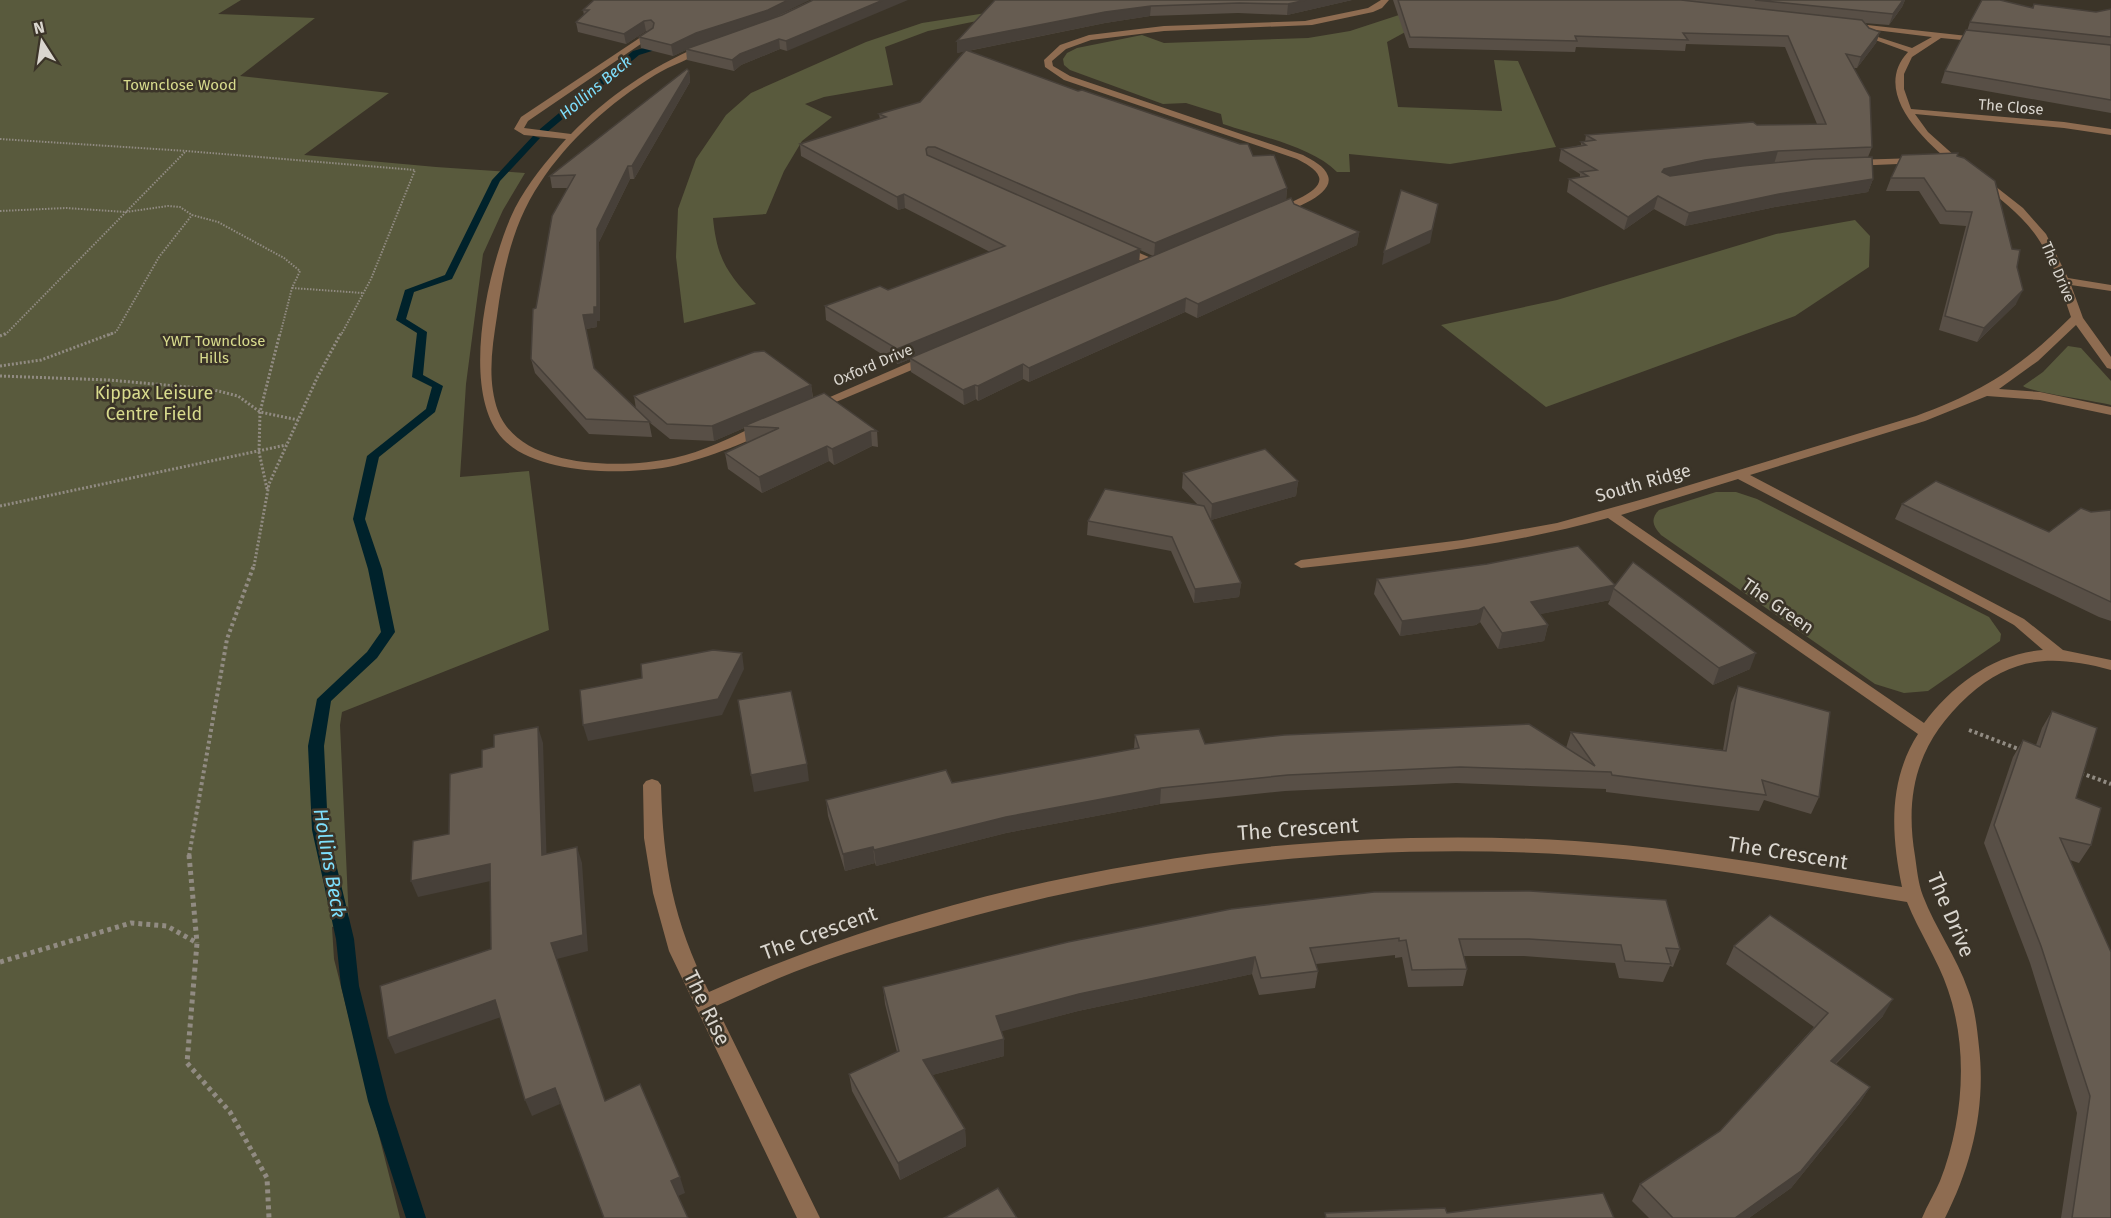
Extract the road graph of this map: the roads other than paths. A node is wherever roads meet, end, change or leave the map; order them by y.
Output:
1 (1385, 0) edge
2 (1840, 24) edge
3 (1863, 27) junction
4 (650, 35) edge
5 (1940, 35) junction
6 (1997, 41) edge
7 (712, 45) edge
8 (1913, 52) junction
9 (1908, 111) junction
10 (2111, 132) edge
11 (572, 136) junction
12 (1954, 161) junction
13 (1836, 163) edge
14 (1261, 218) edge
15 (1112, 244) edge
16 (1165, 259) edge
17 (1154, 263) junction
18 (1143, 268) edge
19 (2064, 281) junction
20 (2111, 288) edge
21 (2077, 318) junction
22 (936, 355) edge
23 (2111, 365) edge
24 (1985, 392) junction
25 (805, 410) edge
26 (2111, 411) edge
27 (772, 424) edge
28 (1738, 474) junction
29 (1609, 513) junction
30 (1301, 564) dead end
31 (2059, 656) junction
32 (2111, 665) edge
33 (1931, 725) junction
34 (652, 785) dead end
35 (1914, 896) junction
36 (705, 1002) junction
37 (809, 1218) edge
38 (1933, 1218) edge

1 - 14 street
2 - 3 street
3 - 5 street
3 - 8 street
4 - 11 street
5 - 6 street
5 - 8 street
7 - 11 street
8 - 9 street, The Drive
9 - 10 street, The Close
9 - 12 street, The Drive
11 - 27 street
12 - 13 street
12 - 19 street, The Drive
15 - 17 street
16 - 17 street
17 - 18 street
19 - 20 street
19 - 21 street, The Drive
21 - 23 street, The Drive
21 - 24 street, South Ridge
22 - 25 street, Oxford Drive
24 - 26 street, South Ridge
24 - 28 street, South Ridge
28 - 29 street, South Ridge
28 - 31 street
29 - 30 street, South Ridge
29 - 33 street, The Green
31 - 32 street, The Drive
31 - 33 street, The Drive
33 - 35 street, The Drive
34 - 36 street, The Rise
35 - 36 street, The Crescent
35 - 38 street, The Drive
36 - 37 street, The Rise

